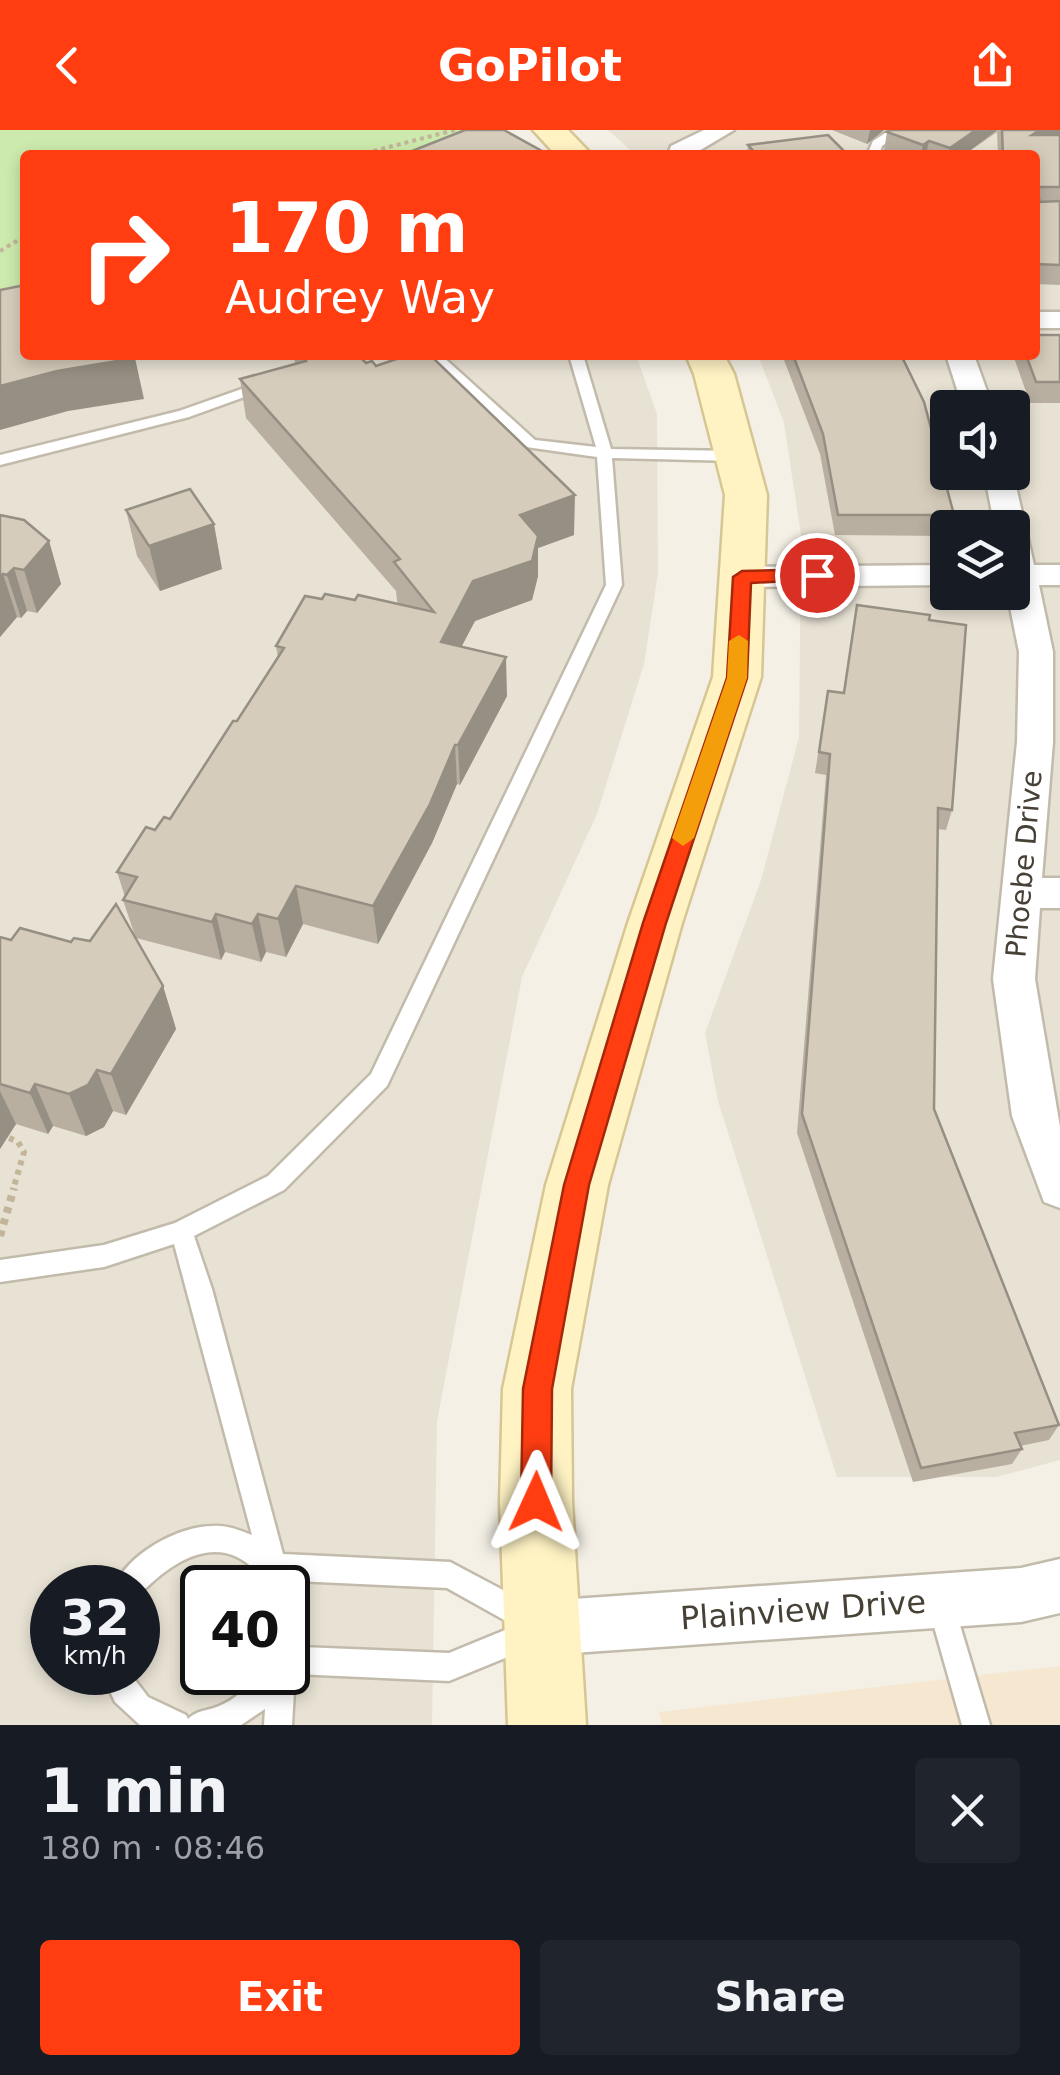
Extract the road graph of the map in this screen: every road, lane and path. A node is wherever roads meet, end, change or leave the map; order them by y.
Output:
1 (455, 130) edge
2 (549, 130) edge
3 (722, 130) edge
4 (898, 130) edge
5 (377, 150) edge
6 (569, 150) edge
7 (682, 150) edge
8 (875, 150) edge
9 (439, 360) edge
10 (577, 360) edge
11 (707, 360) edge
12 (962, 360) edge
13 (285, 377) edge
14 (972, 390) edge
15 (604, 453) junction
16 (736, 456) junction
17 (0, 460) edge
18 (930, 575) edge
19 (1030, 575) edge
20 (1060, 575) edge
21 (742, 577) junction
22 (1023, 610) edge
23 (1019, 893) junction
24 (1060, 893) edge
25 (0, 1134) edge
26 (1060, 1188) edge
27 (181, 1231) junction
28 (0, 1236) edge
29 (0, 1271) edge
30 (146, 1565) edge
31 (269, 1565) edge
32 (276, 1565) edge
33 (310, 1577) edge
34 (1060, 1586) edge
35 (940, 1601) junction
36 (544, 1628) junction
37 (310, 1661) edge
38 (127, 1695) edge
39 (259, 1695) edge
40 (279, 1695) edge
41 (176, 1725) edge
42 (199, 1725) edge
43 (278, 1725) edge
44 (548, 1725) edge
45 (976, 1725) edge

1 - 5 path
2 - 6 street
3 - 7 street
4 - 8 lane
9 - 15 lane
10 - 15 lane
11 - 16 street
12 - 14 street
13 - 17 lane
15 - 16 lane
15 - 27 lane
16 - 21 street
18 - 21 street
19 - 20 street
21 - 36 street
22 - 23 street, Phoebe Drive
23 - 24 street
23 - 26 street, Phoebe Drive
25 - 28 path
27 - 29 lane
27 - 32 lane
30 - 31 lane
33 - 36 lane
34 - 35 street, Plainview Drive
35 - 36 street, Plainview Drive
35 - 45 lane
36 - 37 lane
36 - 44 street
38 - 41 lane
39 - 42 lane
40 - 43 lane

